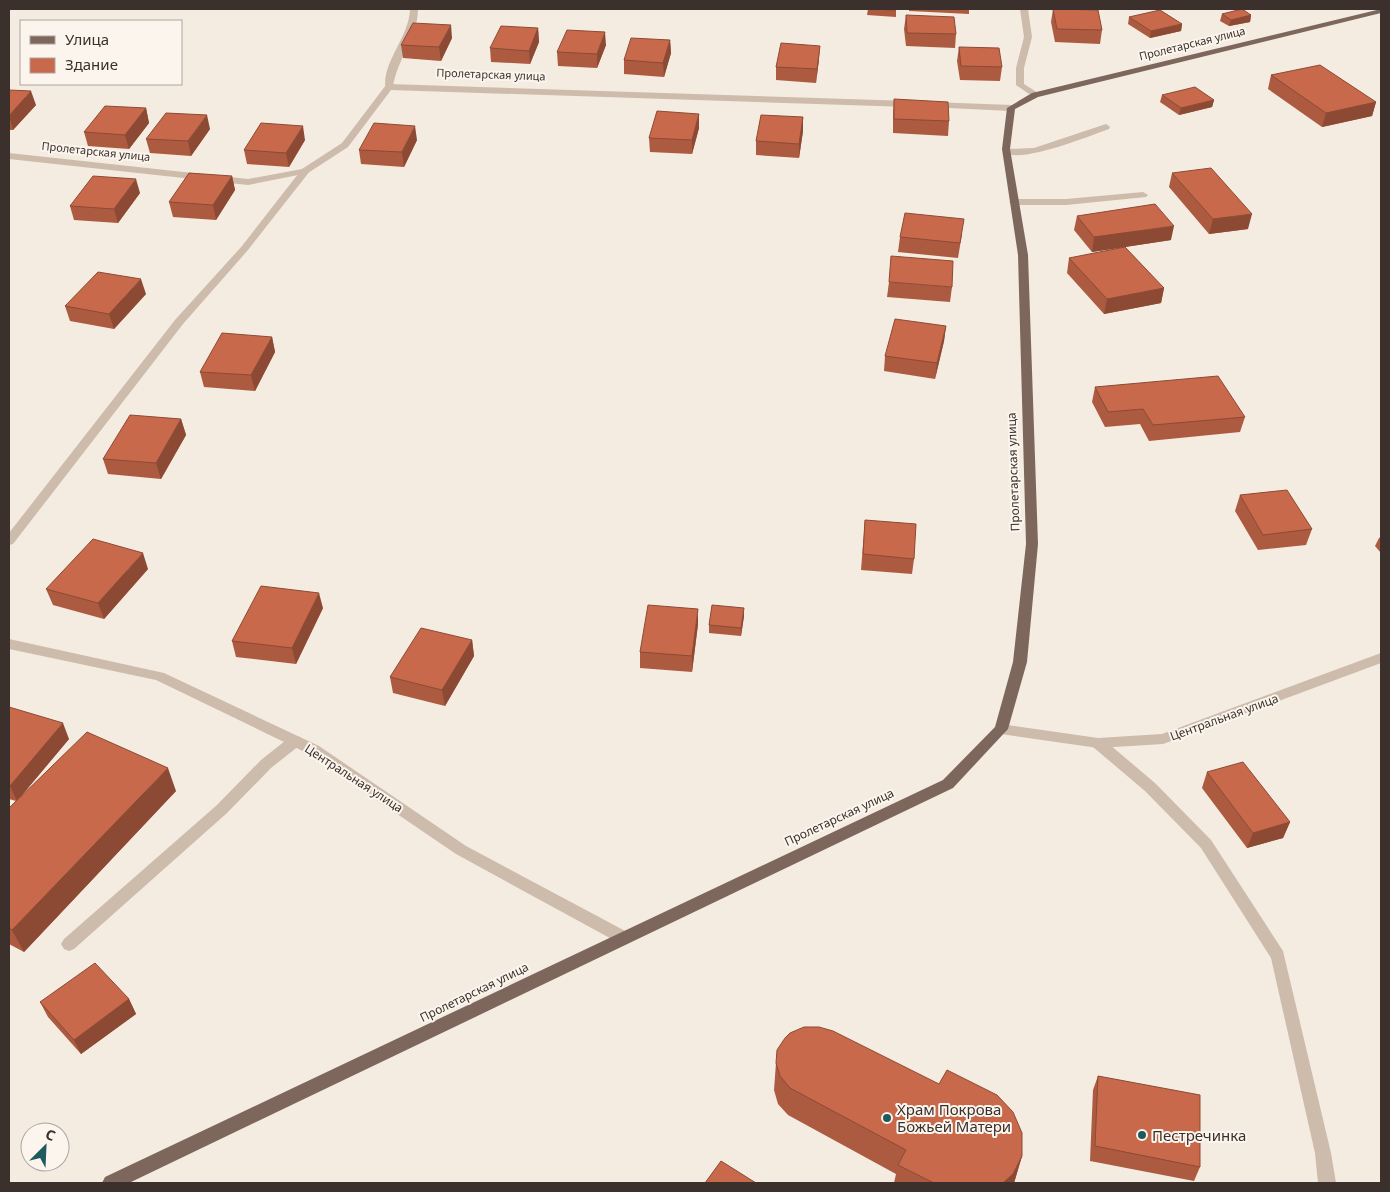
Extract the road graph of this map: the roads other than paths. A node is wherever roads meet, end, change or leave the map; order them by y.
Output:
1 (414, 9) edge
2 (1024, 9) edge
3 (1381, 11) edge
4 (389, 87) junction
5 (1035, 96) junction
6 (1011, 108) junction
7 (1106, 127) dead end
8 (1007, 152) junction
9 (9, 156) edge
10 (305, 171) junction
11 (1142, 195) dead end
12 (1014, 202) junction
13 (9, 541) edge
14 (9, 644) edge
15 (1381, 658) edge
16 (1001, 729) junction
17 (295, 741) junction
18 (1098, 743) junction
19 (624, 938) junction
20 (69, 944) dead end
21 (111, 1183) edge
22 (1327, 1183) edge

1 - 4 street
2 - 5 street
3 - 5 main road, Пролетарская улица
4 - 6 street, Пролетарская улица
4 - 10 street, Пролетарская улица
5 - 6 main road, Пролетарская улица
6 - 8 main road, Пролетарская улица
7 - 8 street
8 - 12 main road, Пролетарская улица
9 - 10 street, Пролетарская улица
10 - 13 street
11 - 12 street
12 - 16 main road, Пролетарская улица
14 - 17 street, Центральная улица
15 - 18 street, Центральная улица
16 - 18 street, Центральная улица
16 - 19 main road, Пролетарская улица
17 - 19 street, Центральная улица
17 - 20 street
18 - 22 street
19 - 21 main road, Пролетарская улица

